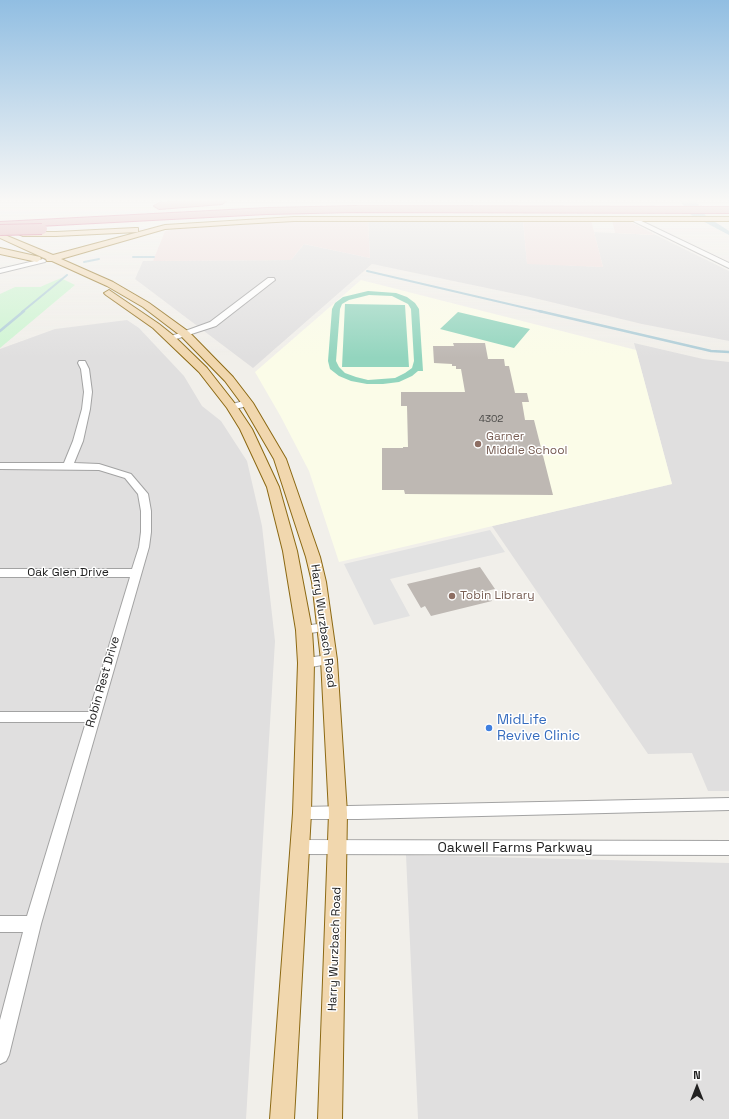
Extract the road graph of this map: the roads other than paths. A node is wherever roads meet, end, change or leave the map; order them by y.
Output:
1 (14, 253) edge
2 (35, 253) edge
3 (57, 253) edge
4 (706, 253) edge
5 (71, 254) joint
6 (44, 258) junction
7 (729, 266) edge
8 (2, 270) edge
9 (271, 280) dead end
10 (146, 305) junction
11 (185, 334) junction
12 (170, 338) junction
13 (82, 363) dead end
14 (239, 405) junction
15 (0, 466) edge
16 (68, 466) junction
17 (298, 512) junction
18 (281, 515) junction
19 (0, 573) edge
20 (136, 573) junction
21 (325, 627) junction
22 (304, 630) junction
23 (330, 660) junction
24 (306, 663) junction
25 (0, 717) edge
26 (93, 717) junction
27 (729, 804) edge
28 (302, 813) junction
29 (338, 813) junction
30 (300, 847) junction
31 (337, 847) junction
32 (729, 848) edge
33 (0, 924) edge
34 (33, 924) junction
35 (0, 1055) edge
36 (282, 1119) edge
37 (330, 1119) edge

1 - 6 main road
2 - 6 main road, Harry Wurzbach Road
3 - 6 main road
4 - 7 street
5 - 6 main road
5 - 10 main road
6 - 8 street
6 - 10 main road, Harry Wurzbach Road
6 - 12 main road, Harry Wurzbach Road
9 - 11 street
10 - 11 main road, Harry Wurzbach Road
11 - 12 street
11 - 14 main road, Harry Wurzbach Road
12 - 14 main road, Harry Wurzbach Road
13 - 16 street
14 - 17 main road, Harry Wurzbach Road
14 - 18 main road, Harry Wurzbach Road
15 - 16 street, Robin Rest Drive
16 - 20 street, Robin Rest Drive
17 - 18 street
17 - 21 main road, Harry Wurzbach Road
18 - 22 main road, Harry Wurzbach Road
19 - 20 street, Oak Glen Drive
20 - 26 street, Robin Rest Drive
21 - 22 street
21 - 23 main road, Harry Wurzbach Road
22 - 24 main road, Harry Wurzbach Road
23 - 24 street
23 - 29 main road, Harry Wurzbach Road
24 - 28 main road, Harry Wurzbach Road
25 - 26 street
26 - 34 street, Robin Rest Drive
27 - 29 street
28 - 29 street
28 - 30 main road, Harry Wurzbach Road
29 - 31 main road, Harry Wurzbach Road
30 - 31 street, Oakwell Farms Parkway
30 - 36 main road, Harry Wurzbach Road
31 - 32 street, Oakwell Farms Parkway
31 - 37 main road, Harry Wurzbach Road
33 - 34 street
34 - 35 street, Robin Rest Drive

